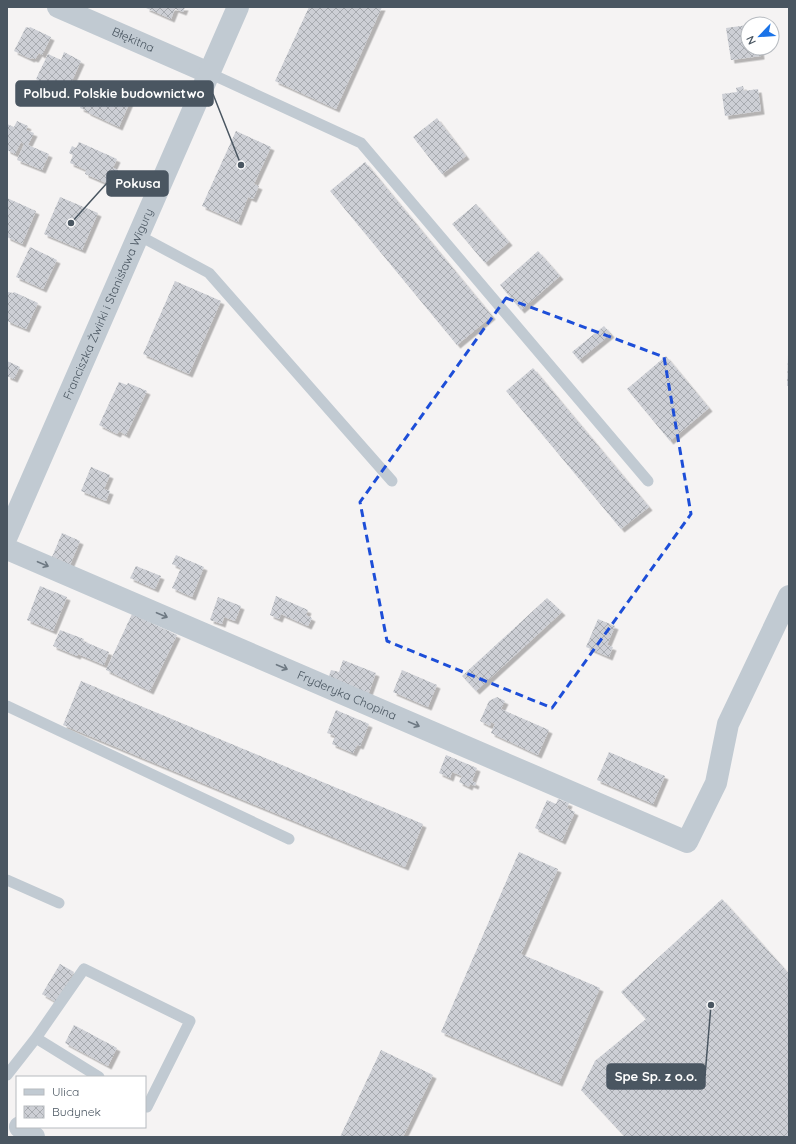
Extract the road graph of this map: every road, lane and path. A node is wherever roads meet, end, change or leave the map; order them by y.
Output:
1 (58, 7) edge
2 (238, 7) edge
3 (209, 73) junction
4 (138, 235) junction
5 (392, 481) dead end
6 (648, 481) dead end
7 (7, 536) edge
8 (7, 549) edge
9 (789, 596) edge
10 (7, 706) edge
11 (289, 839) dead end
12 (7, 880) edge
13 (59, 903) dead end
14 (36, 1038) junction
15 (7, 1075) edge
16 (97, 1076) edge
17 (146, 1106) edge
18 (7, 1118) edge
19 (16, 1124) edge
20 (21, 1128) edge
21 (34, 1137) edge

1 - 3 street, Błękitna
2 - 3 street, Franciszka Żwirki i Stanisława Wigury
3 - 4 street, Franciszka Żwirki i Stanisława Wigury
3 - 6 lane
4 - 5 lane
4 - 7 street, Franciszka Żwirki i Stanisława Wigury
8 -> 9 street, Fryderyka Chopina
10 - 11 lane
12 - 13 lane
14 - 15 lane
14 - 16 lane
14 - 17 lane
18 - 19 street
20 - 21 street

